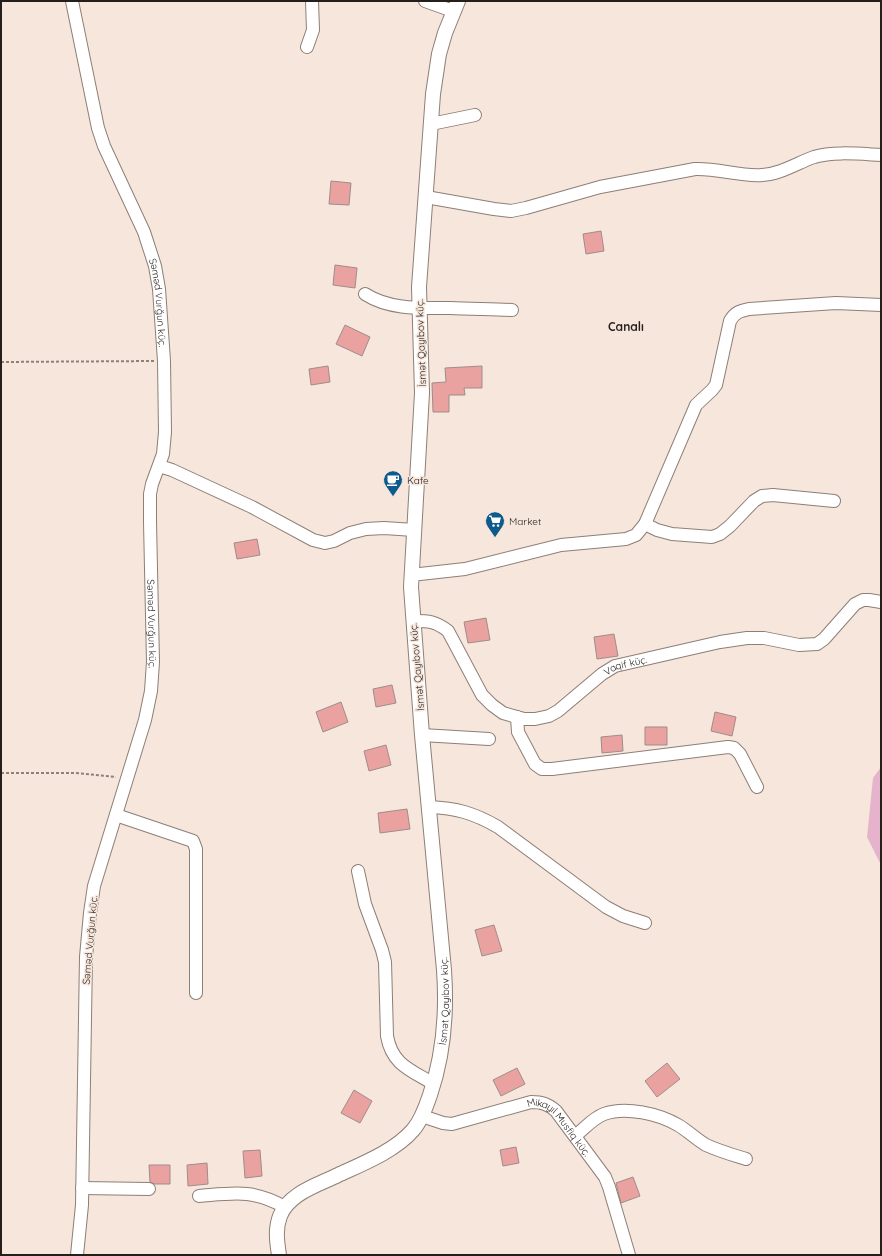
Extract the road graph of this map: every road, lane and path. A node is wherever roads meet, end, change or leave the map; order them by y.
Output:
1 (72, 1) edge
2 (312, 1) edge
3 (425, 1) edge
4 (455, 6) edge
5 (307, 47) dead end
6 (475, 115) dead end
7 (431, 124) junction
8 (881, 155) edge
9 (426, 197) junction
10 (365, 294) dead end
11 (881, 305) edge
12 (419, 308) junction
13 (512, 310) dead end
14 (164, 361) junction
15 (1, 362) edge
16 (159, 466) junction
17 (834, 501) dead end
18 (645, 524) junction
19 (414, 530) junction
20 (411, 575) junction
21 (881, 602) edge
22 (413, 621) junction
23 (517, 717) junction
24 (422, 735) junction
25 (488, 739) dead end
26 (1, 773) edge
27 (127, 778) junction
28 (756, 787) dead end
29 (429, 807) junction
30 (116, 815) junction
31 (358, 870) dead end
32 (645, 923) dead end
33 (196, 993) dead end
34 (434, 1084) junction
35 (422, 1116) junction
36 (575, 1136) junction
37 (746, 1160) dead end
38 (82, 1188) junction
39 (149, 1189) dead end
40 (199, 1196) dead end
41 (285, 1207) junction
42 (77, 1255) edge
43 (279, 1255) edge
44 (628, 1255) edge

1 - 14 street, Səməd Vurğun küç.
2 - 5 street
3 - 4 street
4 - 7 street, İsmət Qayıbov küç.
6 - 7 street
7 - 9 street, İsmət Qayıbov küç.
8 - 9 street
9 - 12 street, İsmət Qayıbov küç.
10 - 12 street
11 - 18 street
12 - 13 street
12 - 19 street, İsmət Qayıbov küç.
14 - 15 path
14 - 16 street, Səməd Vurğun küç.
16 - 19 street
16 - 27 street, Səməd Vurğun küç.
17 - 18 street
18 - 20 street
19 - 20 street, İsmət Qayıbov küç.
20 - 22 street, İsmət Qayıbov küç.
21 - 23 street, Vaqif küç.
22 - 23 street, Vaqif küç.
22 - 24 street, İsmət Qayıbov küç.
23 - 28 street
24 - 25 street
24 - 29 street, İsmət Qayıbov küç.
26 - 27 path
27 - 30 street, Səməd Vurğun küç.
29 - 32 street
29 - 34 street, İsmət Qayıbov küç.
30 - 33 street
30 - 38 street, Səməd Vurğun küç.
31 - 34 street
34 - 35 street, İsmət Qayıbov küç.
35 - 36 street, Mikayıl Musfiq küç.
35 - 41 street, İsmət Qayıbov küç.
36 - 37 street
36 - 44 street, Mikayıl Musfiq küç.
38 - 39 street
38 - 42 street, Səməd Vurğun küç.
40 - 41 street
41 - 43 street, İsmət Qayıbov küç.

